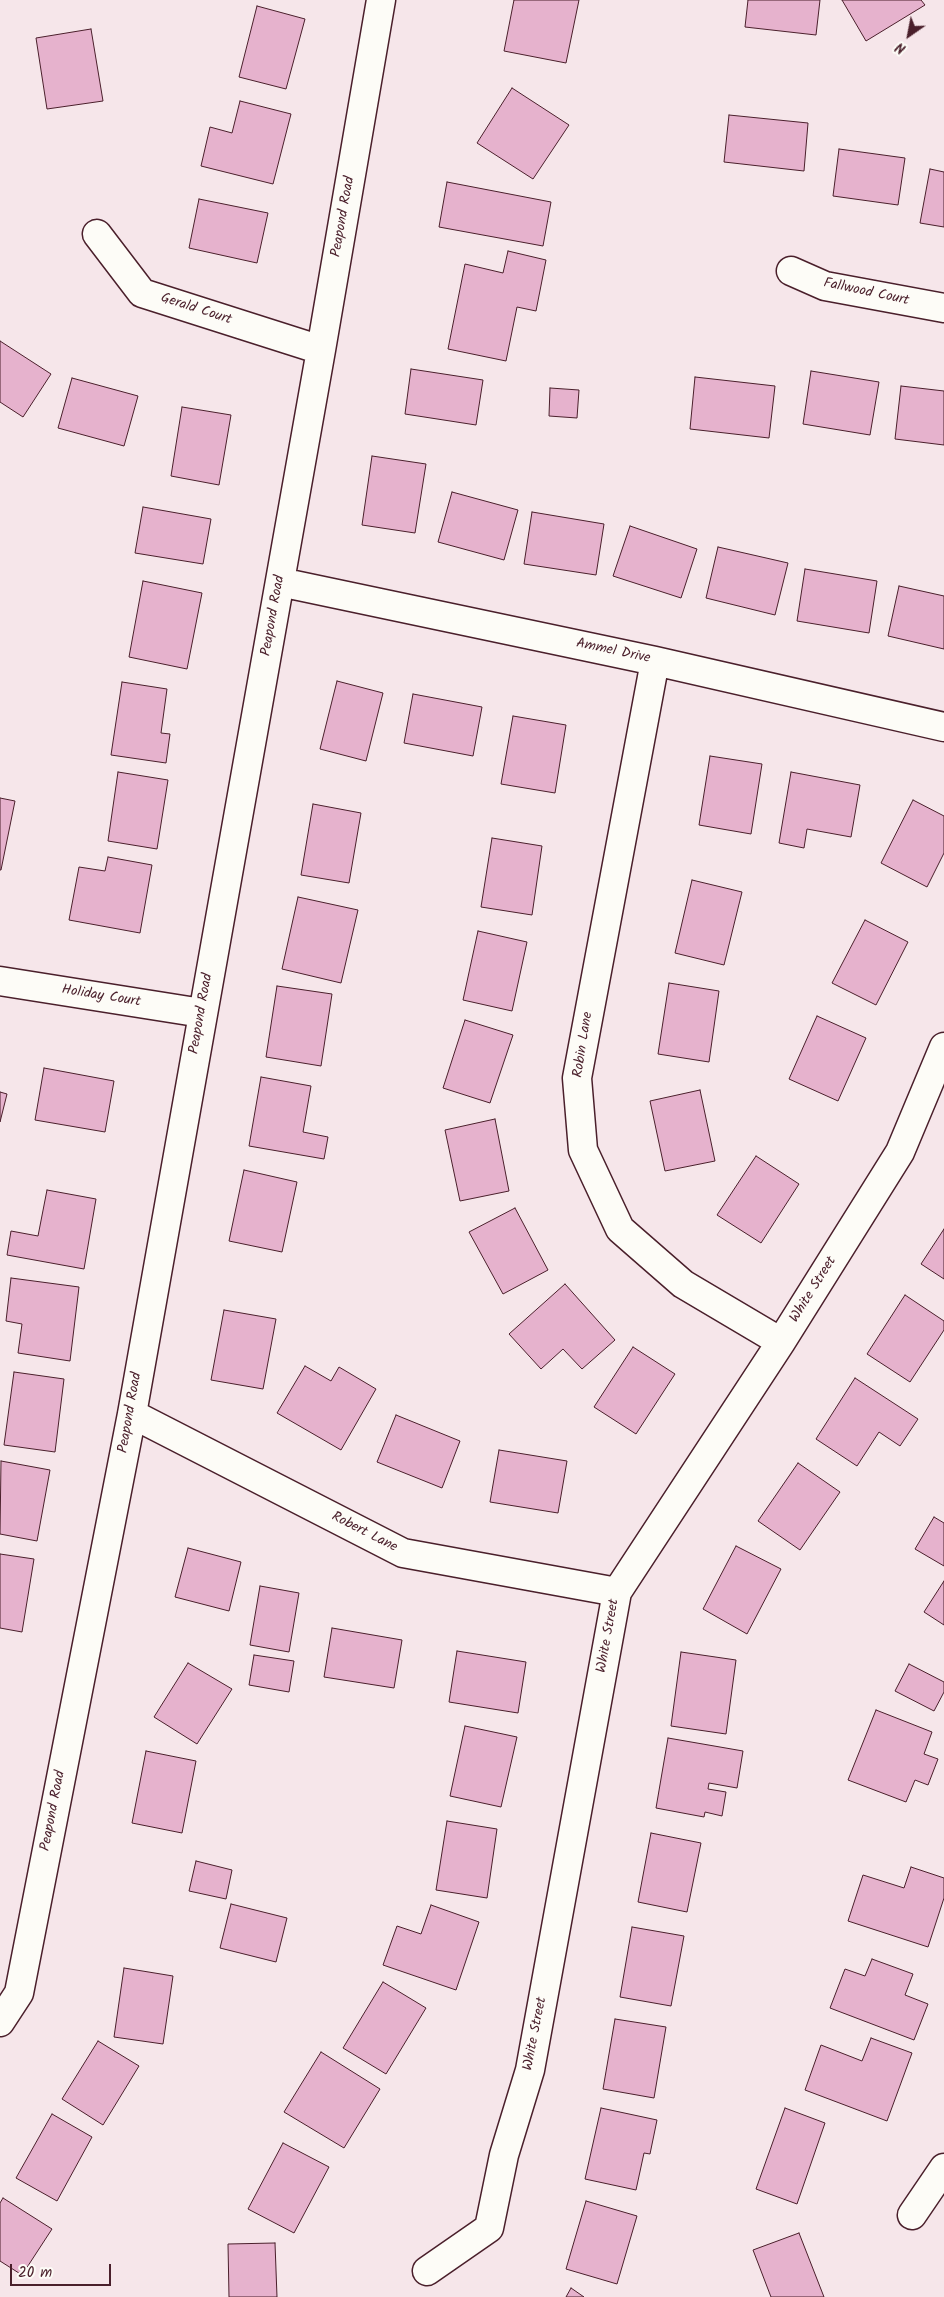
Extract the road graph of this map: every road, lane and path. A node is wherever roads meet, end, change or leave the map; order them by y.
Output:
1 (381, 0) edge
2 (97, 234) dead end
3 (791, 271) dead end
4 (944, 308) edge
5 (321, 350) junction
6 (280, 582) junction
7 (656, 661) junction
8 (944, 728) edge
9 (0, 981) edge
10 (202, 1013) junction
11 (944, 1047) edge
12 (781, 1342) junction
13 (132, 1414) junction
14 (617, 1592) junction
15 (9, 1988) edge
16 (0, 2022) edge
17 (944, 2168) edge
18 (912, 2215) dead end
19 (427, 2271) dead end

1 - 5 street, Peapond Road
2 - 5 street, Gerald Court
3 - 4 street, Fallwood Court
5 - 6 street, Peapond Road
6 - 7 street, Ammel Drive
6 - 10 street, Peapond Road
7 - 8 street, Ammel Drive
7 - 12 street, Robin Lane
9 - 10 street, Holiday Court
10 - 13 street, Peapond Road
11 - 12 street, White Street
12 - 14 street, White Street
13 - 14 street, Robert Lane
13 - 15 street, Peapond Road
14 - 19 street, White Street
15 - 16 street, Peapond Road
17 - 18 street

